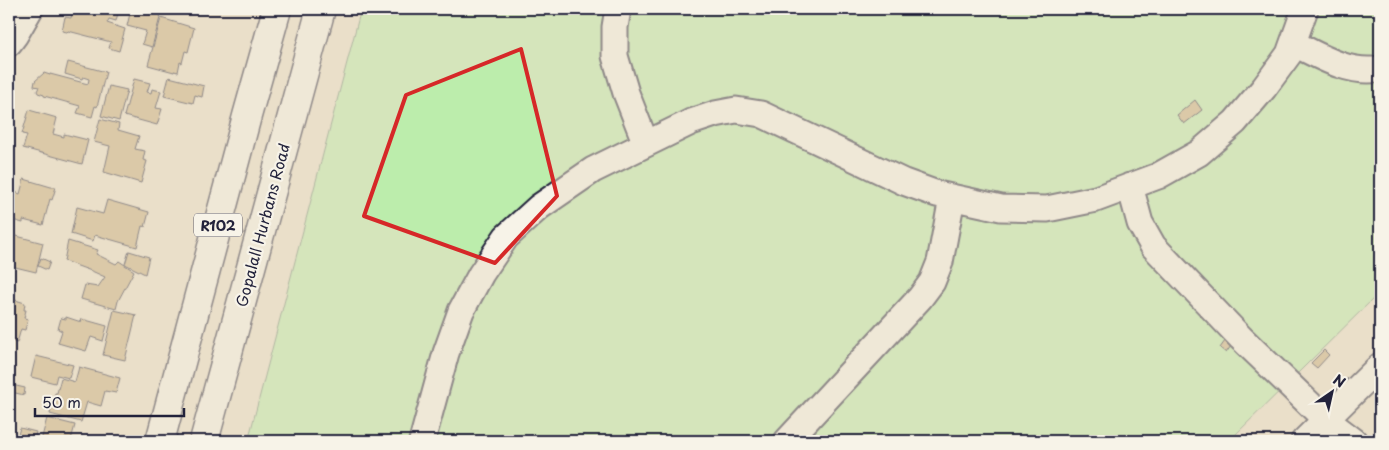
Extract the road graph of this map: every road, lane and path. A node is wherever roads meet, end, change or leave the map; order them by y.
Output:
1 (30, 9) edge
2 (277, 9) edge
3 (321, 9) edge
4 (618, 9) edge
5 (1305, 9) edge
6 (1293, 43) junction
7 (9, 44) edge
8 (1380, 69) edge
9 (646, 144) junction
10 (1130, 186) junction
11 (952, 198) junction
12 (1380, 366) edge
13 (1325, 419) junction
14 (160, 441) edge
15 (204, 441) edge
16 (422, 441) edge
17 (787, 441) edge
18 (1304, 441) edge
19 (1354, 441) edge

1 - 7 street
2 - 14 highway, R102
3 - 15 highway, Gopalall Hurbans Road / R102
4 - 9 street
5 - 6 street
6 - 8 street
6 - 10 street
9 - 11 street
9 - 16 street
10 - 11 street
10 - 13 street
11 - 17 street
12 - 13 street
13 - 18 street
13 - 19 street

